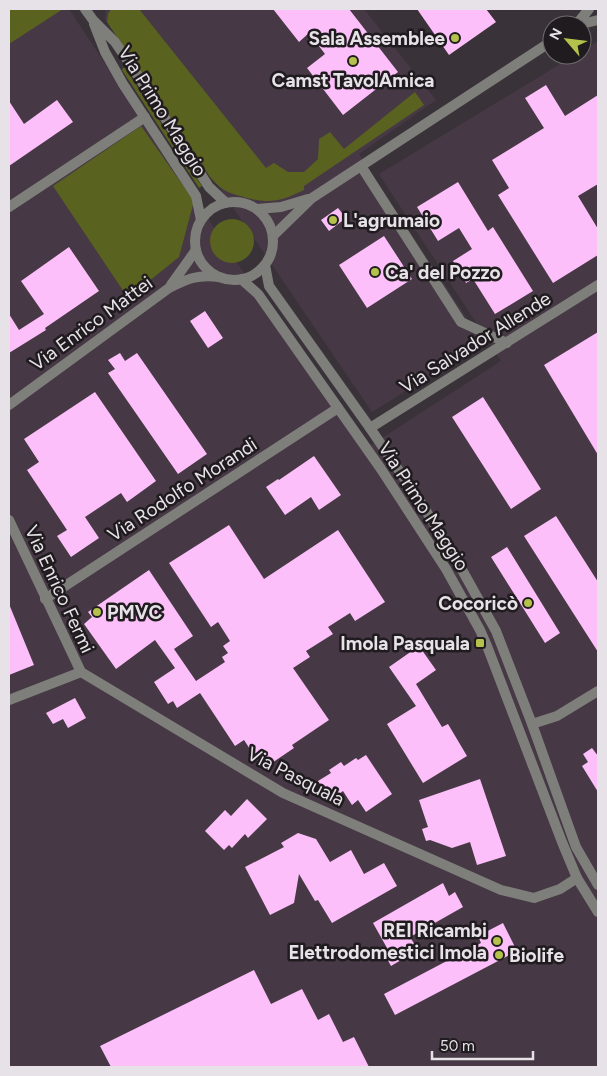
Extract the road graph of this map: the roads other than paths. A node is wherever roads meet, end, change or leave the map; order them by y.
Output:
1 (85, 9) edge
2 (92, 20) junction
3 (542, 48) edge
4 (145, 117) junction
5 (361, 166) junction
6 (312, 198) junction
7 (226, 203) junction
8 (9, 207) edge
9 (257, 209) junction
10 (201, 220) junction
11 (273, 236) junction
12 (196, 250) junction
13 (265, 265) junction
14 (219, 277) junction
15 (241, 280) junction
16 (598, 285) edge
17 (169, 288) junction
18 (507, 343) junction
19 (9, 405) edge
20 (338, 408) junction
21 (370, 428) junction
22 (9, 520) edge
23 (45, 599) junction
24 (80, 672) junction
25 (598, 691) edge
26 (9, 700) edge
27 (532, 724) junction
28 (578, 878) junction
29 (598, 885) edge
30 (598, 912) edge

1 - 2 street, Via Primo Maggio
2 - 4 street, Via Primo Maggio
2 - 7 street, Via Primo Maggio
3 - 5 street
4 - 8 street
4 - 10 street, Via Primo Maggio
5 - 6 street
5 - 18 street
6 - 9 street
6 - 11 street
7 - 9 street
7 - 10 street
9 - 11 street
10 - 12 street, Via Primo Maggio
11 - 13 street
12 - 14 street
12 - 17 street, Via Enrico Mattei
13 - 15 street
13 - 21 street, Via Primo Maggio
14 - 15 street
14 - 17 street, Via Enrico Mattei
15 - 20 street, Via Primo Maggio
16 - 18 street, Via Salvador Allende
17 - 19 street, Via Enrico Mattei
18 - 21 street, Via Salvador Allende
20 - 23 street, Via Rodolfo Morandi
20 - 28 street, Via Primo Maggio
21 - 27 street, Via Primo Maggio
22 - 23 street, Via Enrico Fermi
23 - 24 street, Via Enrico Fermi
24 - 26 street
24 - 28 street, Via Pasquala
25 - 27 street
27 - 29 street, Via Primo Maggio
28 - 30 street, Via Primo Maggio

